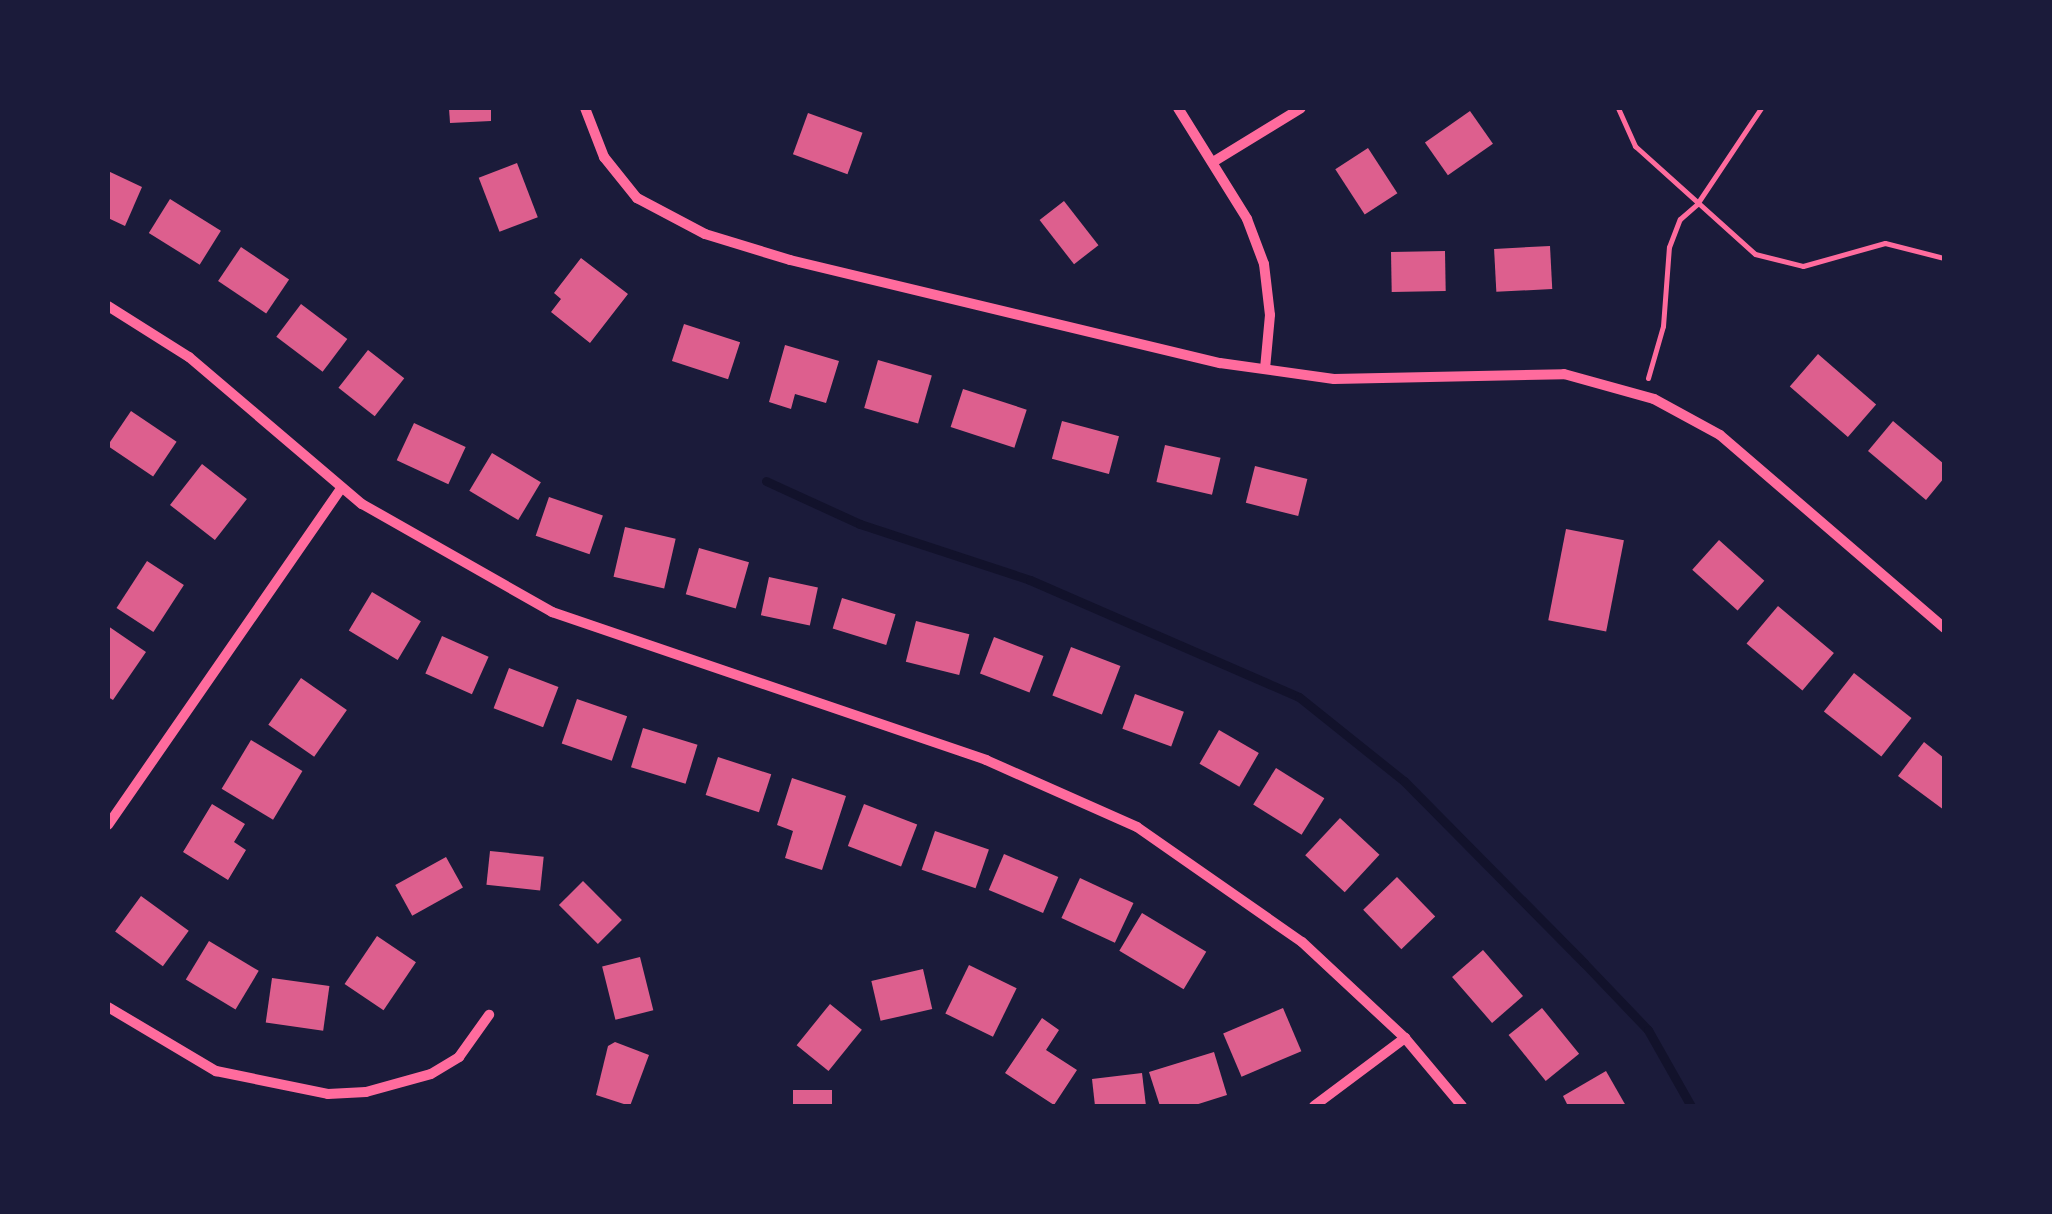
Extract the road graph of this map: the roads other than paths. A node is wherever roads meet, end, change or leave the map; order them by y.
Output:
1 (585, 108) edge
2 (1178, 108) edge
3 (1301, 108) edge
4 (1213, 162) junction
5 (108, 306) edge
6 (1265, 369) junction
7 (342, 489) junction
8 (1944, 628) edge
9 (108, 825) edge
10 (108, 1007) edge
11 (488, 1015) dead end
12 (1405, 1038) junction
13 (1314, 1106) edge
14 (1462, 1106) edge

1 - 6 street
2 - 4 street
3 - 4 street
4 - 6 street
5 - 7 street
6 - 8 street
7 - 9 street
7 - 12 street
10 - 11 street
12 - 13 street
12 - 14 street

